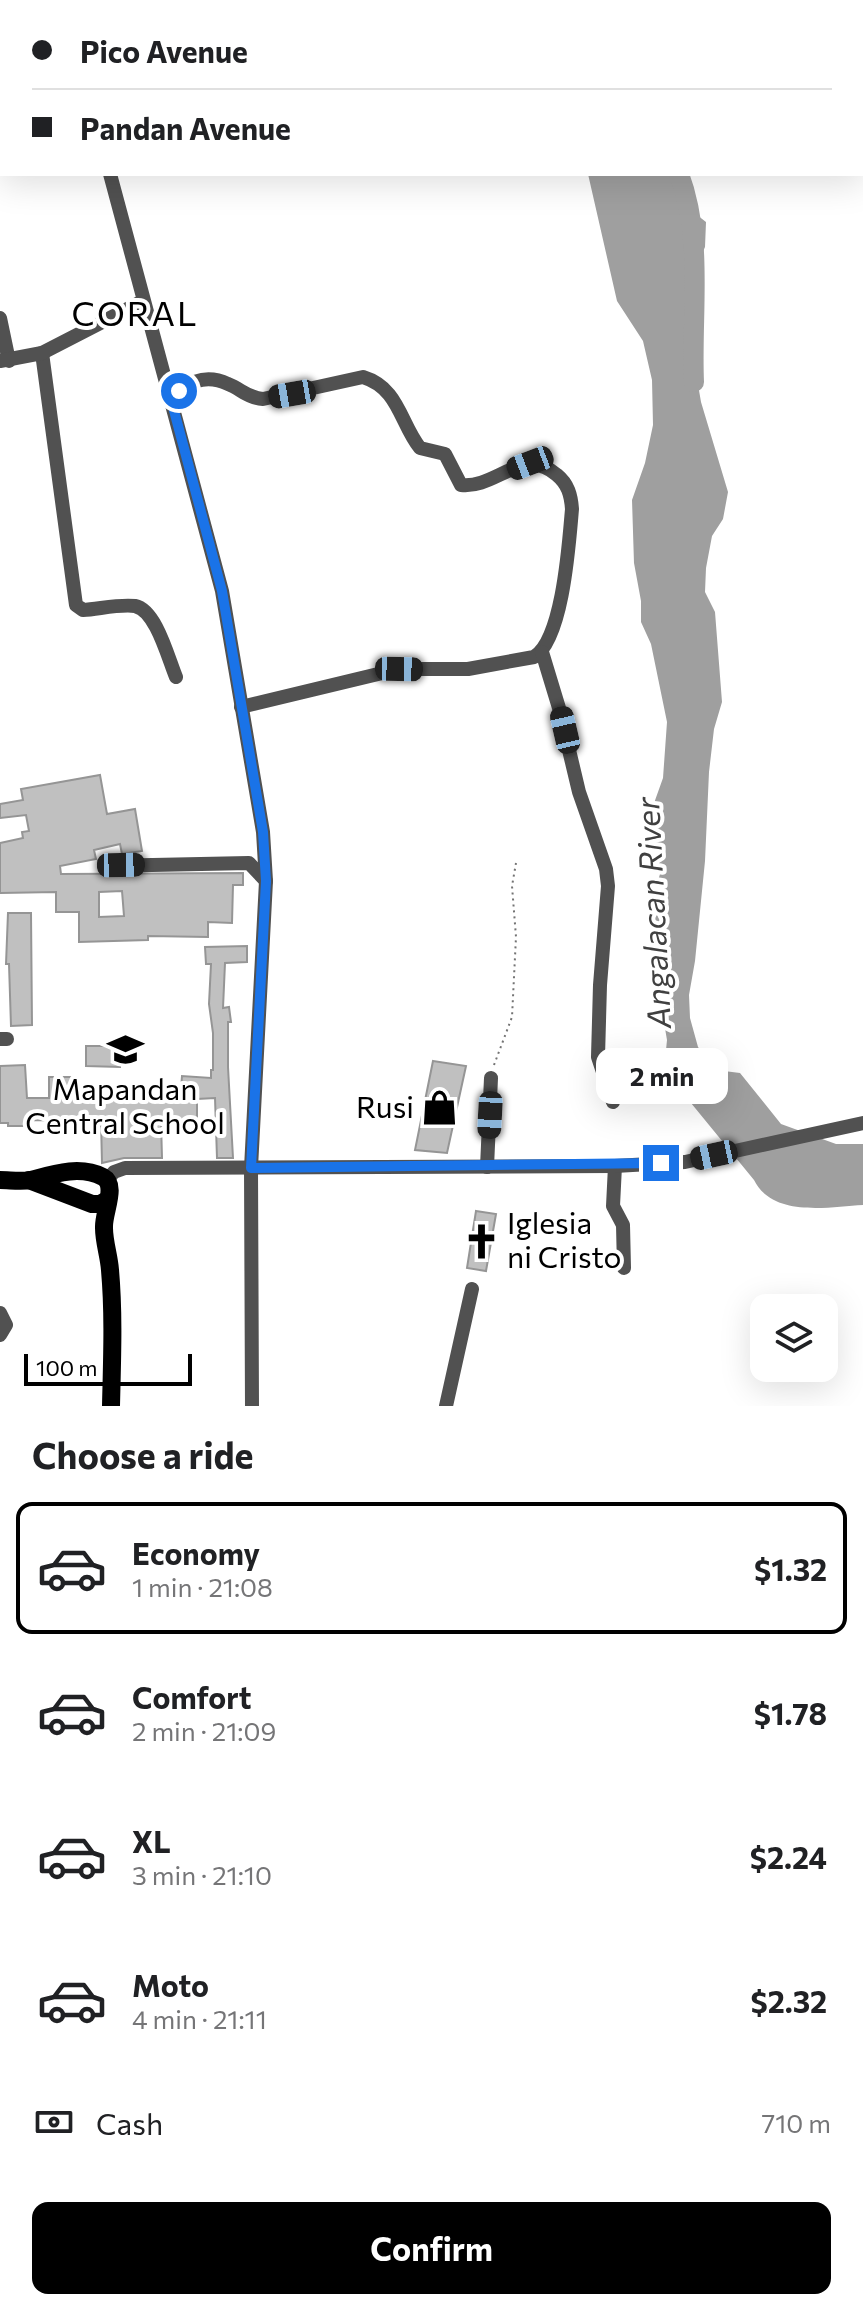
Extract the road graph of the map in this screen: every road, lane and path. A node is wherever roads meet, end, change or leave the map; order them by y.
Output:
1 (111, 176) edge
2 (143, 301) junction
3 (0, 318) edge
4 (42, 353) junction
5 (5, 361) edge
6 (172, 403) junction
7 (542, 652) junction
8 (176, 677) dead end
9 (241, 707) junction
10 (516, 863) dead end
11 (104, 866) dead end
12 (266, 881) junction
13 (491, 1078) joint
14 (613, 1102) dead end
15 (863, 1123) edge
16 (615, 1166) junction
17 (487, 1167) junction
18 (251, 1168) junction
19 (102, 1177) junction
20 (0, 1180) edge
21 (29, 1180) junction
22 (95, 1202) junction
23 (624, 1268) dead end
24 (472, 1289) dead end
25 (0, 1313) edge
26 (0, 1335) edge
27 (111, 1406) edge
28 (252, 1406) edge
29 (446, 1406) edge

1 - 2 street
2 - 4 street
2 - 6 street
3 - 5 street
4 - 5 street
4 - 8 street
6 - 7 street
6 - 9 street
7 - 9 street
7 - 14 street
9 - 12 street
10 - 13 path
11 - 12 street
12 - 18 street
13 - 17 street
15 - 16 street
16 - 17 street
16 - 23 street
17 - 18 street
18 - 19 street
18 - 28 street
19 - 21 main road
19 - 22 main road
19 - 22 main road
20 - 21 main road
21 - 22 main road
22 - 27 main road
24 - 29 street
25 - 26 street

